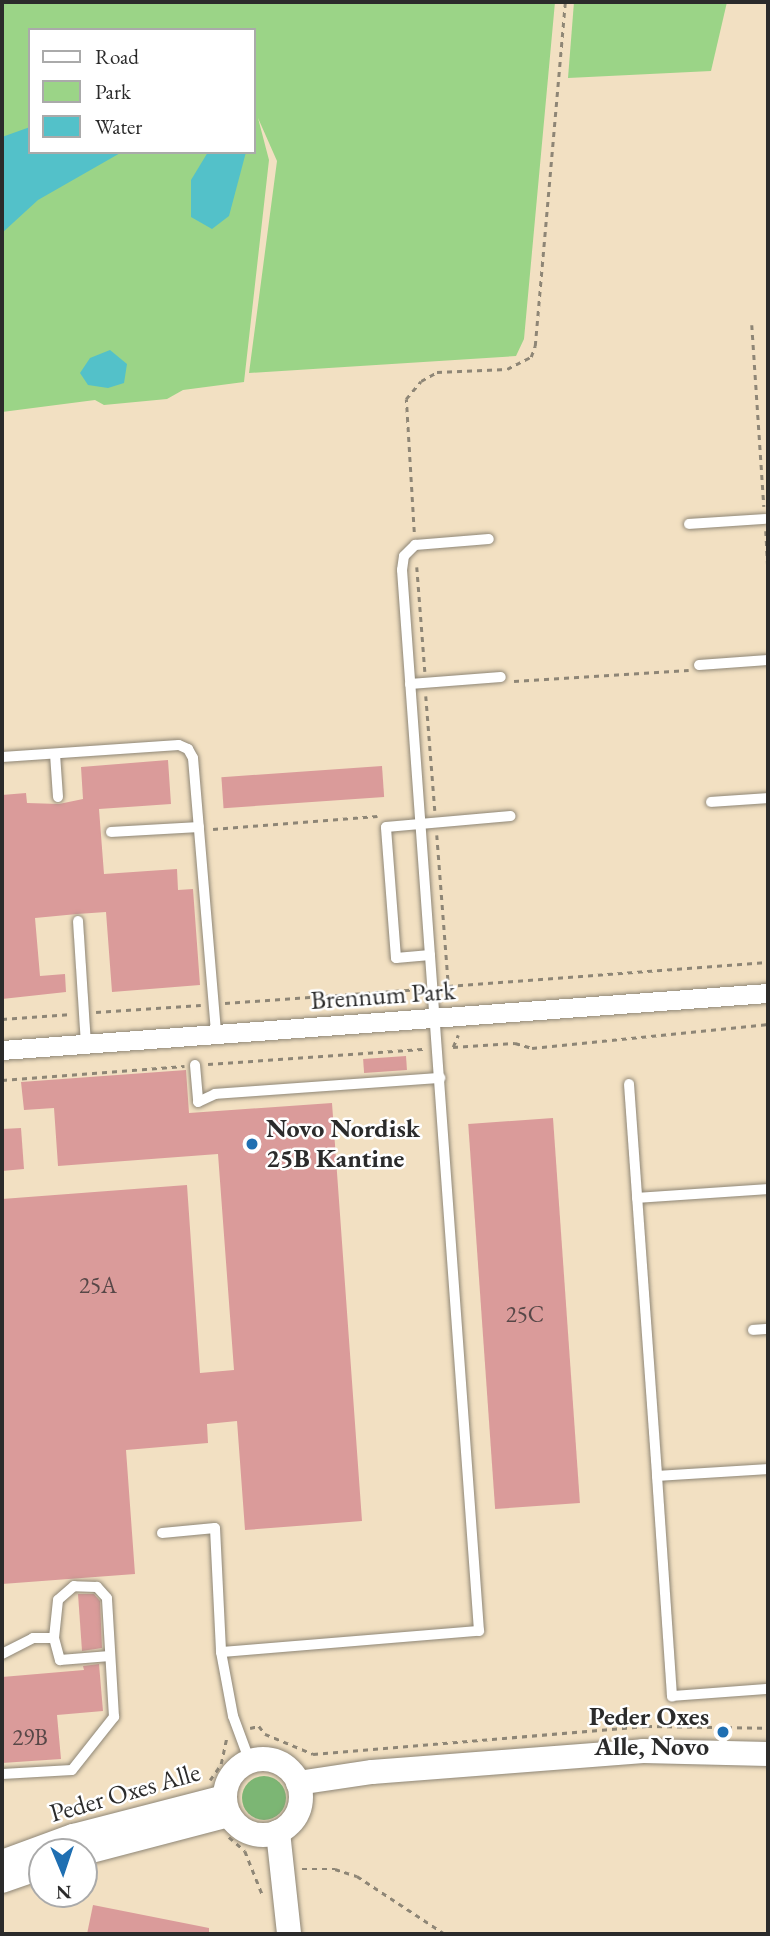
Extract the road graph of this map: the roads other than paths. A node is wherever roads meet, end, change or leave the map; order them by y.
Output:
1 (765, 519) road end
2 (689, 524) dead end
3 (489, 539) dead end
4 (768, 660) edge
5 (699, 667) road end
6 (501, 680) road end
7 (410, 684) junction
8 (55, 754) junction
9 (2, 757) edge
10 (58, 797) dead end
11 (768, 797) edge
12 (711, 802) dead end
13 (511, 816) dead end
14 (421, 824) junction
15 (199, 828) junction
16 (110, 832) dead end
17 (78, 921) dead end
18 (430, 955) junction
19 (768, 993) edge
20 (436, 1018) junction
21 (216, 1034) junction
22 (86, 1044) junction
23 (2, 1050) edge
24 (195, 1065) road end
25 (440, 1078) junction
26 (629, 1084) dead end
27 (768, 1189) edge
28 (637, 1198) junction
29 (768, 1329) edge
30 (753, 1330) dead end
31 (768, 1469) edge
32 (657, 1476) junction
33 (162, 1533) dead end
34 (54, 1638) junction
35 (221, 1652) junction
36 (2, 1654) edge
37 (110, 1657) junction
38 (768, 1689) edge
39 (768, 1754) edge
40 (250, 1762) junction
41 (2, 1774) edge
42 (299, 1793) junction
43 (225, 1815) junction
44 (269, 1834) junction
45 (98, 1849) edge
46 (2, 1862) edge
47 (28, 1872) edge
48 (2, 1881) edge
49 (289, 1930) edge

1 - 2 lane
3 - 7 lane
4 - 5 lane
6 - 7 lane
7 - 14 lane
8 - 9 lane
8 - 10 lane
8 - 15 lane
11 - 12 lane
13 - 14 lane
14 - 18 lane
14 - 18 lane
15 - 16 lane
15 - 21 lane
17 - 22 lane
18 - 20 lane
19 - 20 street, Brennum Park
20 - 21 street, Brennum Park
20 - 25 lane
21 - 22 street, Brennum Park
22 - 23 street, Brennum Park
24 - 25 lane
25 - 35 lane
26 - 28 lane
27 - 28 lane
28 - 32 lane
29 - 30 lane
31 - 32 lane
32 - 38 lane
33 - 35 lane
34 - 36 lane
34 - 37 lane
34 - 37 lane
35 - 40 lane
37 - 41 lane
39 - 42 street
40 - 42 street
40 - 43 street
42 - 44 street
43 - 44 street
43 - 45 street, Peder Oxes Alle
43 - 46 street, Peder Oxes Alle
44 - 49 street
44 - 49 street
47 - 48 street

